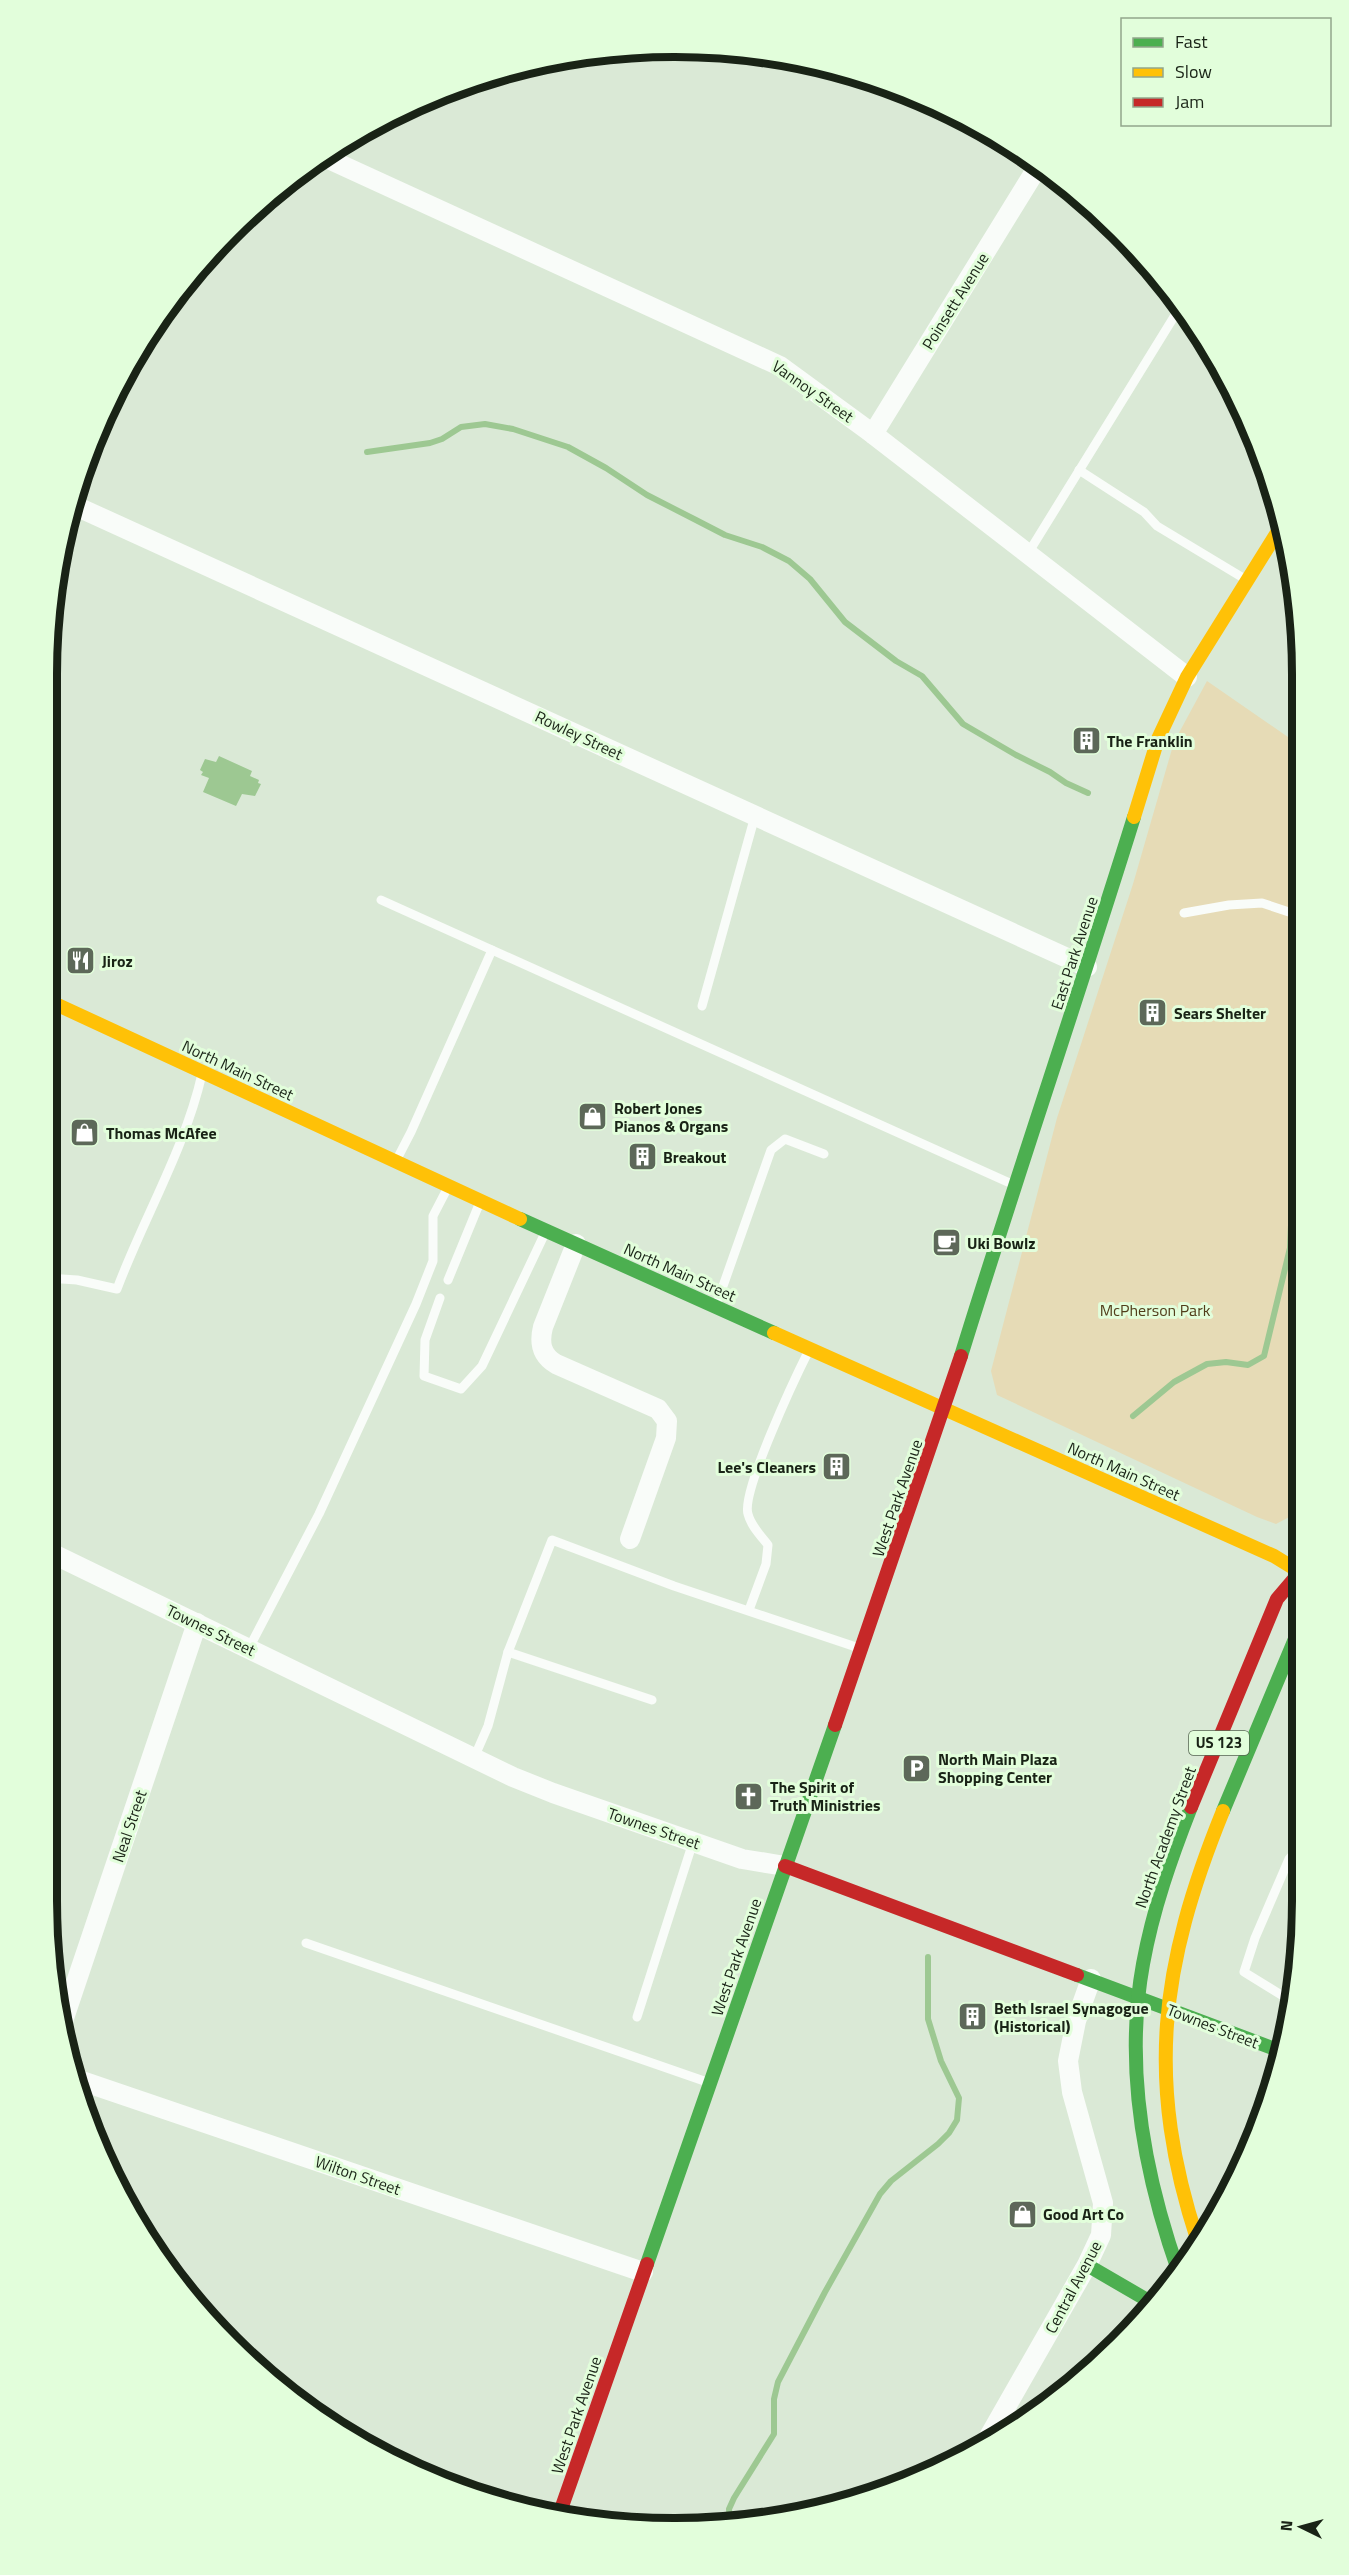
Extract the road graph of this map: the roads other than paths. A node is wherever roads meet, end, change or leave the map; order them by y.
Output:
1 (332, 161) edge
2 (1034, 173) edge
3 (1175, 314) edge
4 (873, 434) junction
5 (1079, 470) junction
6 (80, 508) edge
7 (1276, 535) edge
8 (1027, 555) junction
9 (1247, 580) junction
10 (1186, 677) junction
11 (756, 816) junction
12 (381, 900) dead end
13 (1184, 913) dead end
14 (1292, 913) edge
15 (492, 950) junction
16 (1087, 967) junction
17 (57, 1005) edge
18 (702, 1006) dead end
19 (203, 1072) junction
20 (824, 1154) dead end
21 (395, 1161) junction
22 (450, 1185) junction
23 (1014, 1185) junction
24 (481, 1200) junction
25 (546, 1231) junction
26 (576, 1244) junction
27 (57, 1279) edge
28 (448, 1280) dead end
29 (440, 1298) dead end
30 (716, 1306) junction
31 (810, 1348) junction
32 (945, 1409) junction
33 (630, 1539) dead end
34 (57, 1556) edge
35 (1292, 1567) edge
36 (1292, 1581) edge
37 (749, 1610) junction
38 (197, 1623) junction
39 (1292, 1646) edge
40 (249, 1648) junction
41 (862, 1649) junction
42 (508, 1652) junction
43 (652, 1700) dead end
44 (474, 1758) junction
45 (693, 1842) junction
46 (1292, 1856) edge
47 (785, 1866) junction
48 (306, 1943) dead end
49 (1090, 1979) junction
50 (1284, 1997) edge
51 (67, 2009) edge
52 (637, 2017) dead end
53 (1273, 2049) edge
54 (85, 2082) edge
55 (709, 2083) junction
56 (1195, 2233) edge
57 (1175, 2261) edge
58 (1087, 2265) junction
59 (643, 2272) junction
60 (1146, 2299) edge
61 (995, 2428) edge
62 (562, 2507) edge

1 - 4 street, Vannoy Street
2 - 4 street, Poinsett Avenue
3 - 5 lane
4 - 8 street, Vannoy Street
5 - 8 lane
5 - 9 lane
6 - 11 street, Rowley Street
7 - 9 main road, East Park Avenue
8 - 10 street, Vannoy Street
9 - 10 main road, East Park Avenue
10 - 16 main road, East Park Avenue
11 - 16 street, Rowley Street
11 - 18 lane
12 - 15 lane
13 - 14 lane
15 - 21 lane
15 - 23 lane
16 - 23 main road, East Park Avenue
17 - 19 main road, North Main Street
19 - 21 main road, North Main Street
19 - 27 lane
20 - 30 lane
21 - 22 main road, North Main Street
22 - 24 main road, North Main Street
22 - 40 lane
23 - 32 main road, East Park Avenue
24 - 25 main road, North Main Street
24 - 28 lane
25 - 26 main road, North Main Street
25 - 29 lane
26 - 30 main road, North Main Street
26 - 33 street
30 - 31 main road, North Main Street
31 - 32 main road, North Main Street
31 - 37 lane
32 - 35 main road, North Main Street
32 - 41 main road, West Park Avenue
34 - 38 street, Townes Street
36 - 57 main road, North Academy Street / US 123
37 - 41 lane
37 - 42 lane
38 - 40 street, Townes Street
38 - 51 street, Neal Street
39 - 56 main road, US 123
40 - 44 street, Townes Street
41 - 47 main road, West Park Avenue
42 - 43 lane
42 - 44 lane
44 - 45 street, Townes Street
45 - 47 street, Townes Street
45 - 52 lane
46 - 50 lane
47 - 49 main road, Townes Street
47 - 55 main road, West Park Avenue
48 - 55 lane
49 - 53 main road, Townes Street
49 - 58 street, Central Avenue
54 - 59 street, Wilton Street
55 - 59 main road, West Park Avenue
58 - 60 main road
58 - 61 street, Central Avenue
59 - 62 main road, West Park Avenue

